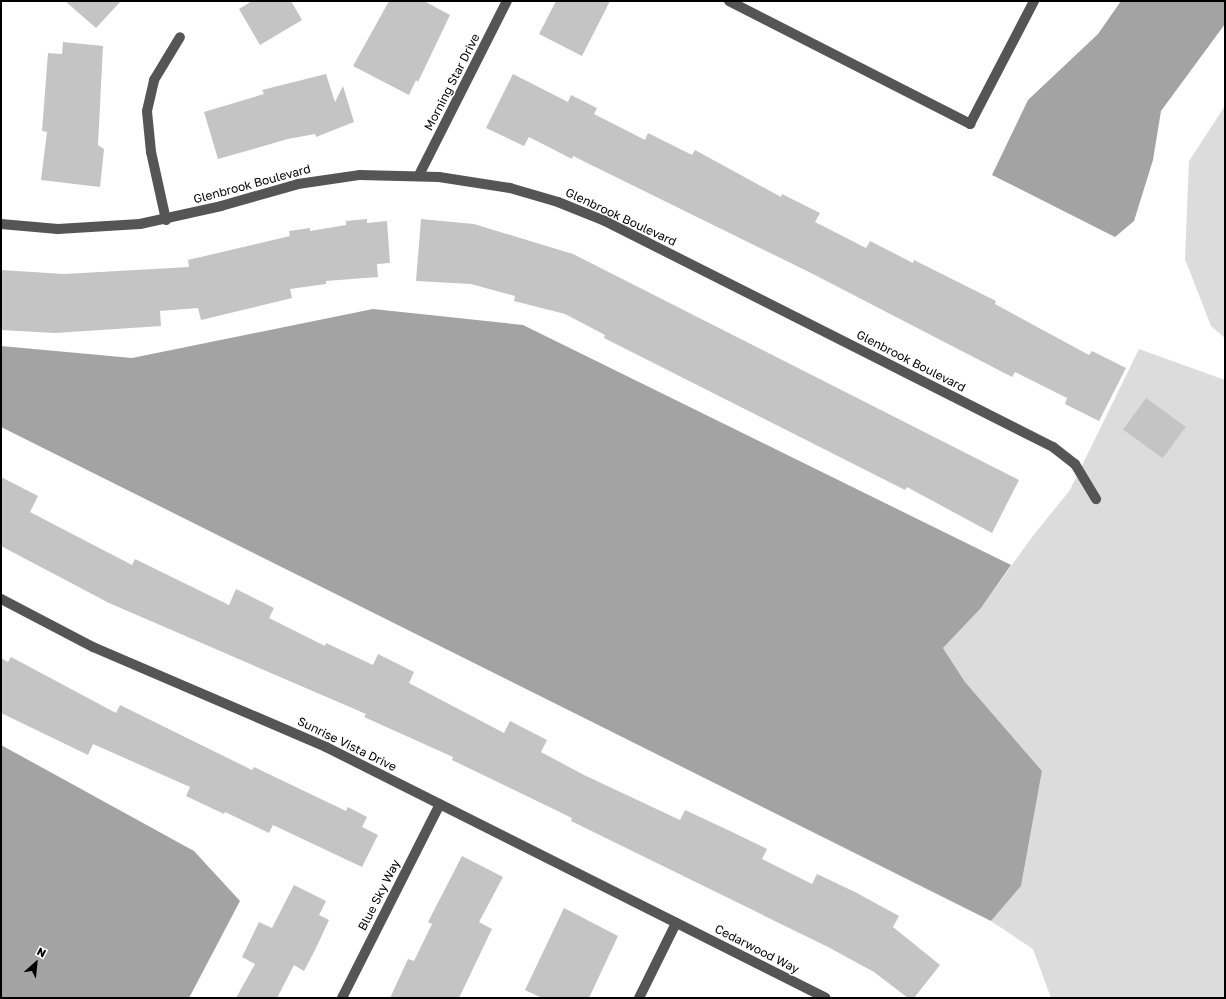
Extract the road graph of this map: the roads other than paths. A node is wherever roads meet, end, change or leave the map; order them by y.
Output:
1 (507, 1) edge
2 (729, 1) edge
3 (1034, 1) edge
4 (180, 37) dead end
5 (419, 176) junction
6 (166, 220) junction
7 (1, 224) edge
8 (1096, 499) dead end
9 (1, 599) edge
10 (440, 804) junction
11 (676, 923) junction
12 (342, 998) edge
13 (639, 998) edge
14 (826, 998) edge

1 - 5 street, Morning Star Drive
2 - 3 street
4 - 6 street
5 - 6 street, Glenbrook Boulevard
5 - 8 street, Glenbrook Boulevard
6 - 7 street, Glenbrook Boulevard
9 - 10 street, Sunrise Vista Drive
10 - 11 street, Sunrise Vista Drive
10 - 12 street, Blue Sky Way
11 - 13 street
11 - 14 street, Cedarwood Way

